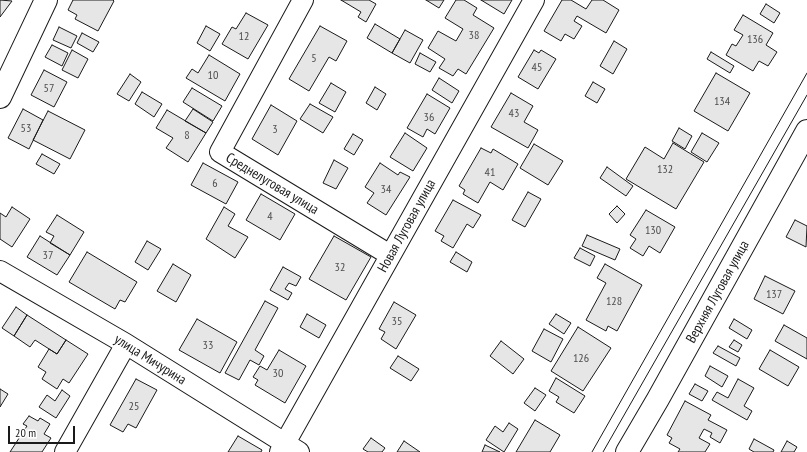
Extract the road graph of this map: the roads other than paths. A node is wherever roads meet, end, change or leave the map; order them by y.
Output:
1 (46, 0) edge
2 (303, 0) edge
3 (534, 0) edge
4 (0, 97) edge
5 (807, 131) edge
6 (390, 255) junction
7 (0, 271) edge
8 (126, 344) junction
9 (288, 449) edge
10 (65, 452) edge
11 (627, 452) edge

1 - 4 main road
2 - 6 street, Среднелуговая улица
3 - 6 street, Новая Луговая улица
5 - 11 main road, Верхняя Луговая улица
6 - 9 street, Новая Луговая улица
7 - 8 street, улица Мичурина
8 - 9 street, улица Мичурина
8 - 10 street

